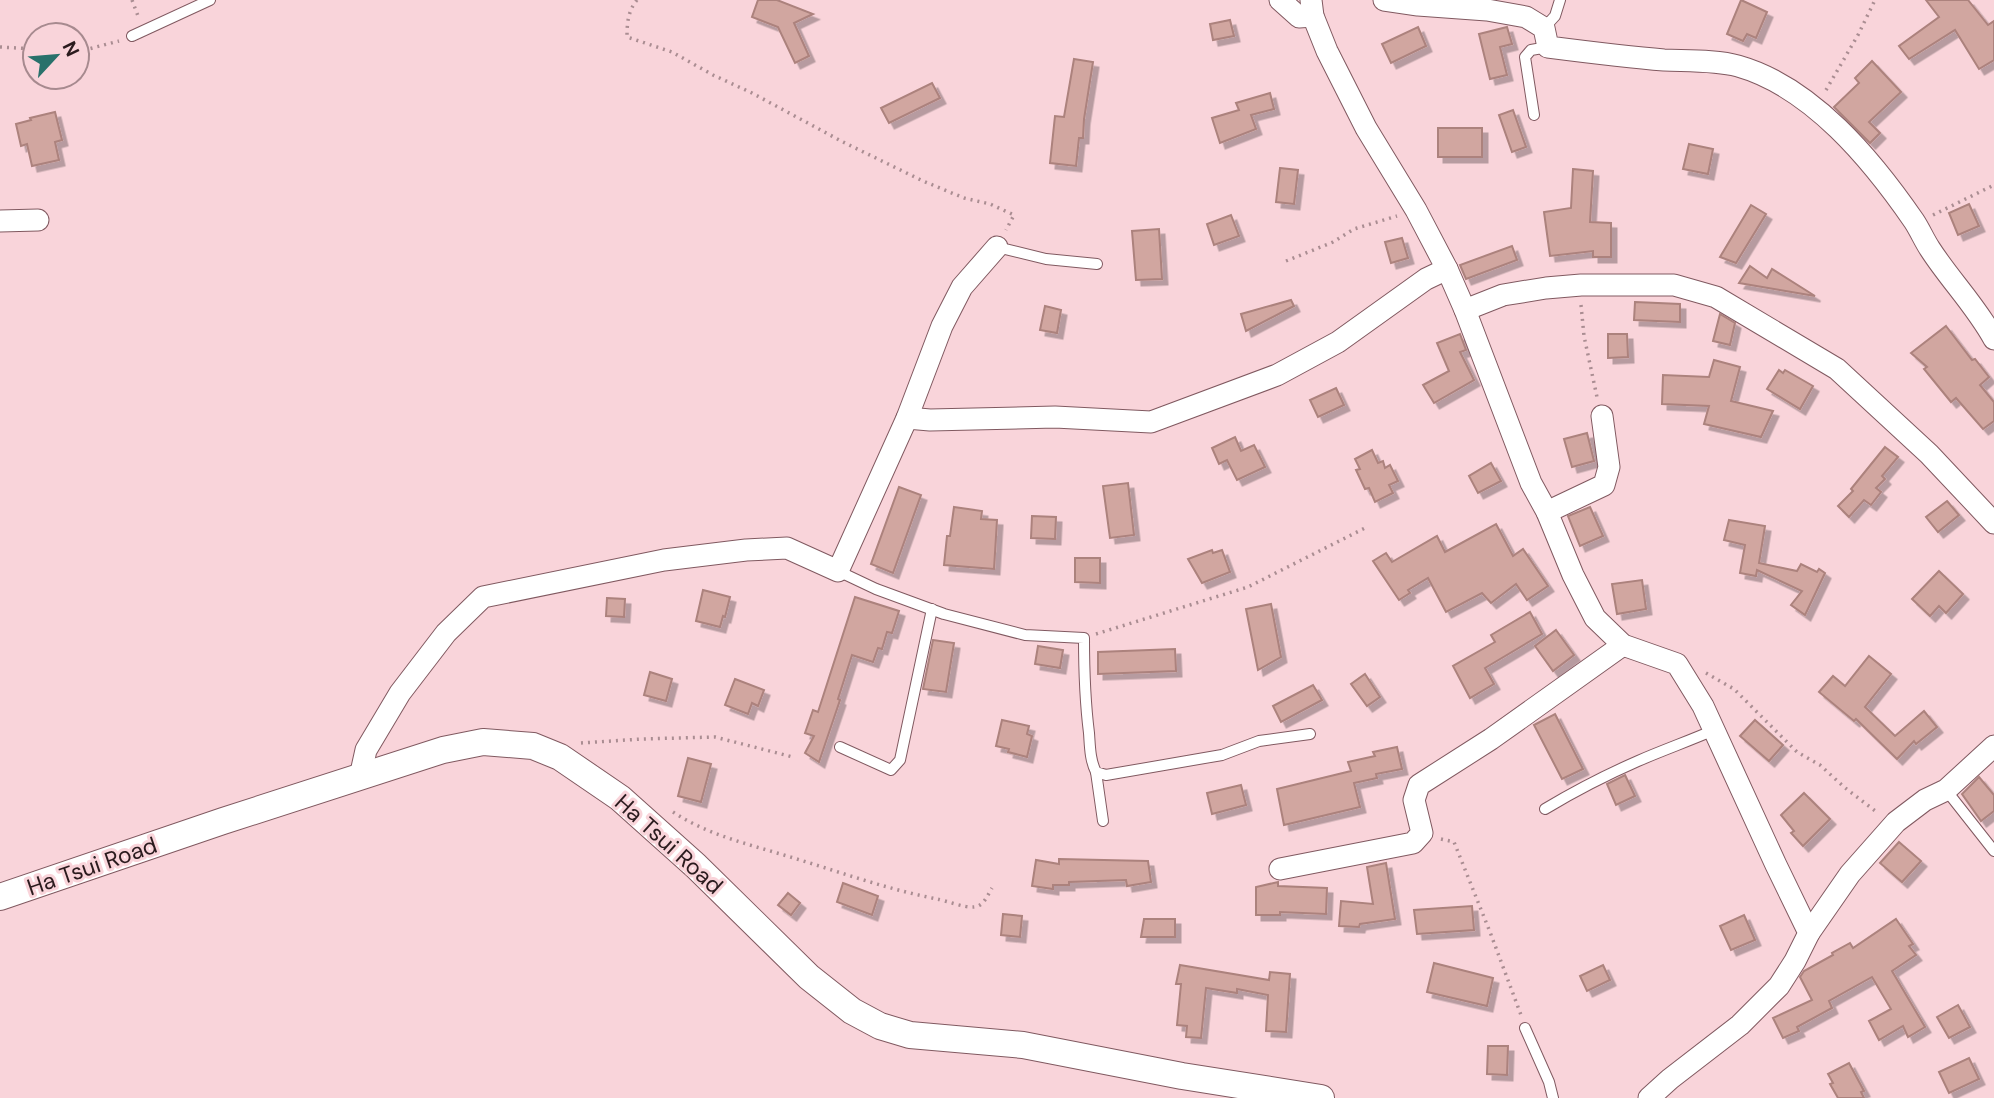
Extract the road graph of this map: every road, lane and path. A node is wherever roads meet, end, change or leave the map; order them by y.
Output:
1 (210, 0) edge
2 (637, 0) edge
3 (1280, 0) edge
4 (1384, 0) edge
5 (1560, 0) edge
6 (1875, 0) edge
7 (1312, 8) edge
8 (132, 36) joint
9 (1546, 38) junction
10 (0, 47) edge
11 (21, 48) edge
12 (91, 49) edge
13 (1814, 108) junction
14 (1534, 115) dead end
15 (1994, 185) edge
16 (1416, 210) junction
17 (1014, 215) dead end
18 (38, 220) dead end
19 (0, 221) edge
20 (1916, 224) junction
21 (997, 247) joint
22 (1286, 261) dead end
23 (1097, 264) dead end
24 (1447, 269) junction
25 (1581, 285) junction
26 (1465, 310) junction
27 (1994, 339) edge
28 (1602, 416) joint
29 (907, 418) junction
30 (1547, 512) junction
31 (1994, 523) edge
32 (1367, 527) dead end
33 (838, 571) junction
34 (932, 609) junction
35 (1084, 638) junction
36 (1623, 645) junction
37 (1677, 664) junction
38 (1714, 730) junction
39 (1310, 734) dead end
40 (1994, 746) edge
41 (840, 747) dead end
42 (571, 750) junction
43 (590, 751) dead end
44 (793, 757) dead end
45 (1096, 772) junction
46 (360, 777) junction
47 (1946, 790) junction
48 (1545, 808) dead end
49 (671, 811) dead end
50 (1103, 821) dead end
51 (1896, 822) junction
52 (1422, 833) junction
53 (1994, 851) edge
54 (1280, 869) dead end
55 (992, 888) dead end
56 (0, 897) edge
57 (1809, 933) junction
58 (1525, 1028) joint
59 (1321, 1098) edge
60 (1553, 1098) edge
61 (1649, 1098) edge

1 - 8 lane
2 - 17 path
3 - 7 street
4 - 9 street
5 - 9 lane
6 - 13 path
7 - 16 street
8 - 12 path
9 - 13 street
9 - 14 lane
10 - 11 path
13 - 20 street
15 - 20 path
16 - 22 path
16 - 24 street
18 - 19 street
20 - 27 street
21 - 23 lane
21 - 29 street
24 - 26 street
24 - 29 street
25 - 26 street
25 - 28 path
25 - 31 street
26 - 30 street
28 - 30 street
29 - 33 street
30 - 36 street
32 - 35 path
33 - 34 lane
33 - 46 street
34 - 35 lane
34 - 41 lane
35 - 45 lane
36 - 37 street
36 - 52 street
37 - 38 street
37 - 51 path
38 - 48 lane
38 - 57 street
39 - 45 lane
40 - 47 street
42 - 43 path
42 - 44 path
42 - 46 street, Ha Tsui Road
42 - 59 street, Ha Tsui Road
45 - 50 lane
46 - 56 street, Ha Tsui Road
47 - 51 street
47 - 53 lane
49 - 55 path
51 - 57 street
52 - 54 street
52 - 58 path
57 - 61 street
58 - 60 lane

